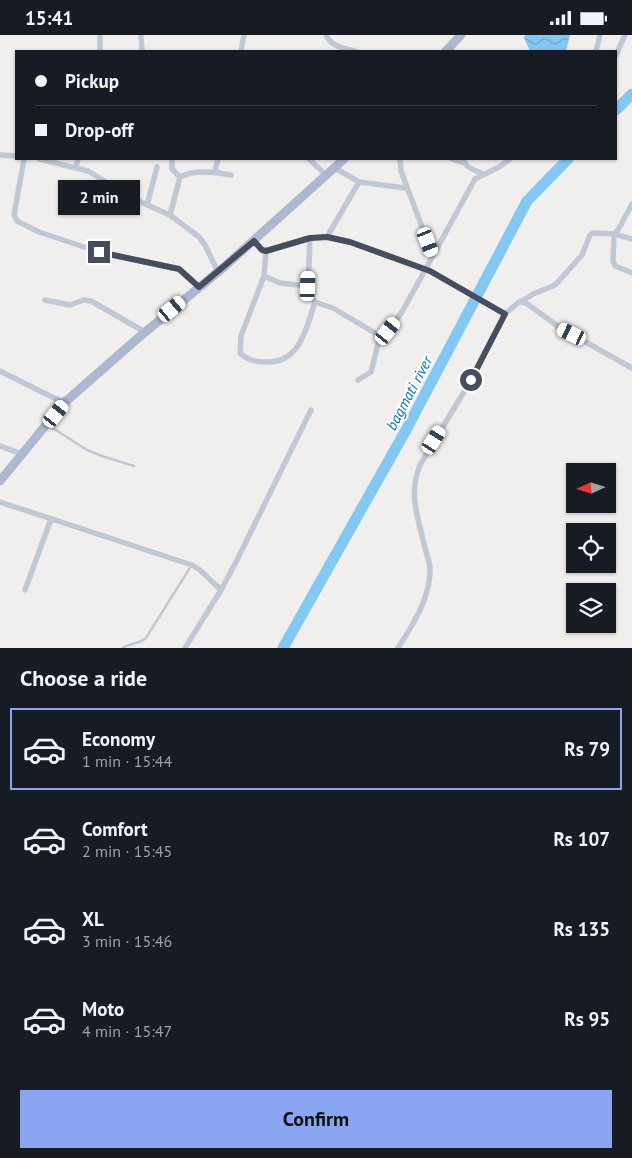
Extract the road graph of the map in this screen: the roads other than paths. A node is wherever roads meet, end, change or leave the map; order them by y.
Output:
1 (100, 35) edge
2 (142, 35) edge
3 (244, 35) edge
4 (326, 35) edge
5 (461, 35) edge
6 (600, 35) edge
7 (625, 35) edge
8 (100, 50) edge
9 (142, 50) edge
10 (242, 50) edge
11 (351, 50) edge
12 (447, 50) edge
13 (596, 50) edge
14 (617, 53) edge
15 (0, 155) edge
16 (15, 156) edge
17 (24, 160) edge
18 (44, 160) edge
19 (78, 160) edge
20 (172, 160) edge
21 (218, 160) edge
22 (310, 160) edge
23 (343, 160) edge
24 (400, 160) edge
25 (508, 160) edge
26 (464, 161) edge
27 (76, 167) junction
28 (157, 167) dead end
29 (335, 168) junction
30 (215, 171) junction
31 (483, 174) junction
32 (231, 175) dead end
33 (327, 176) junction
34 (180, 177) junction
35 (358, 182) junction
36 (406, 188) junction
37 (632, 204) edge
38 (147, 205) junction
39 (170, 215) junction
40 (614, 234) junction
41 (327, 237) junction
42 (310, 238) junction
43 (632, 239) edge
44 (254, 241) junction
45 (266, 251) junction
46 (433, 256) junction
47 (428, 270) junction
48 (218, 272) junction
49 (632, 273) edge
50 (264, 277) junction
51 (308, 286) junction
52 (199, 287) junction
53 (45, 300) dead end
54 (522, 301) junction
55 (315, 302) junction
56 (505, 314) junction
57 (145, 332) junction
58 (380, 336) junction
59 (632, 368) edge
60 (0, 371) edge
61 (358, 380) dead end
62 (64, 403) junction
63 (311, 410) dead end
64 (47, 425) junction
65 (0, 446) edge
66 (22, 454) junction
67 (134, 466) dead end
68 (0, 481) edge
69 (0, 502) edge
70 (51, 519) junction
71 (192, 565) junction
72 (25, 590) dead end
73 (221, 590) junction
74 (122, 648) edge
75 (185, 648) edge
76 (398, 648) edge

1 - 8 street
2 - 9 street
3 - 10 street
4 - 11 street
5 - 12 main road
6 - 13 street
7 - 14 street
15 - 16 street
17 - 52 street
18 - 27 street
19 - 27 street
20 - 34 street
21 - 30 street
22 - 33 street
23 - 29 main road
24 - 36 street
25 - 31 street
26 - 31 street
27 - 38 street
28 - 38 street
29 - 33 main road
29 - 35 street
30 - 32 street
30 - 34 street
31 - 46 street
33 - 44 main road
34 - 39 street
35 - 36 street
35 - 41 street
36 - 46 street
37 - 40 street
38 - 39 street
39 - 48 street
40 - 43 street
40 - 49 street
40 - 54 street
41 - 42 street
41 - 47 street
42 - 45 street
42 - 51 street
44 - 45 street
44 - 48 main road
45 - 50 street
46 - 47 street
47 - 56 street
47 - 58 street
48 - 52 main road
50 - 51 street
50 - 55 street
51 - 55 street
52 - 57 main road
53 - 57 street
54 - 56 street
54 - 59 street
55 - 58 street
56 - 76 street
57 - 62 main road
58 - 61 street
60 - 62 street
62 - 64 main road
63 - 73 street
64 - 66 main road
64 - 67 lane
65 - 66 street
66 - 68 main road
69 - 70 street
70 - 71 street
70 - 72 street
71 - 73 street
71 - 74 lane
73 - 75 street

